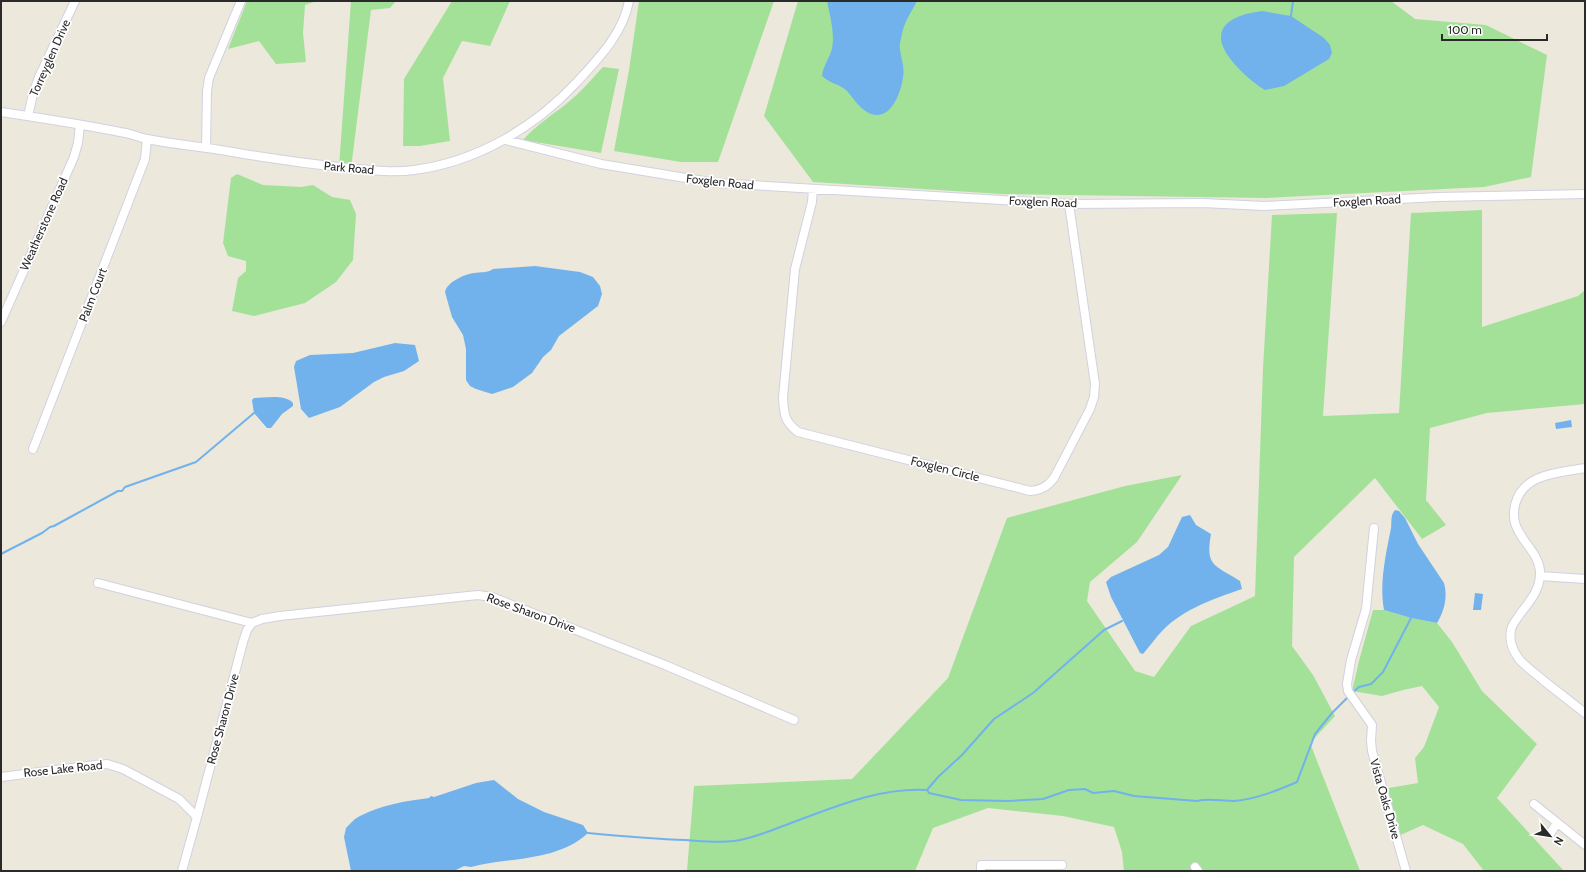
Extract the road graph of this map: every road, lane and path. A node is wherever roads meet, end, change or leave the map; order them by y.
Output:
1 (75, 1) edge
2 (241, 1) edge
3 (629, 1) edge
4 (1, 112) edge
5 (28, 116) junction
6 (80, 125) junction
7 (147, 139) junction
8 (506, 140) junction
9 (206, 147) junction
10 (813, 189) junction
11 (1585, 194) edge
12 (1069, 204) junction
13 (1, 322) edge
14 (33, 449) dead end
15 (1585, 468) edge
16 (1374, 528) dead end
17 (1540, 576) junction
18 (1585, 579) edge
19 (98, 583) dead end
20 (252, 623) junction
21 (1585, 713) edge
22 (794, 720) dead end
23 (1, 777) edge
24 (1534, 804) dead end
25 (197, 816) junction
26 (1557, 823) junction
27 (1550, 834) dead end
28 (1585, 845) edge
29 (1062, 864) dead end
30 (182, 871) edge
31 (982, 871) edge
32 (1406, 871) edge

1 - 5 street, Torreyglen Drive
2 - 9 street
3 - 8 street, Park Road
4 - 5 street, Park Road
5 - 6 street, Park Road
6 - 7 street, Park Road
6 - 13 street, Weatherstone Road
7 - 9 street, Park Road
7 - 14 street, Palm Court
8 - 9 street, Park Road
8 - 10 street, Foxglen Road
10 - 12 street, Foxglen Road
10 - 12 street, Foxglen Circle
11 - 12 street, Foxglen Road
15 - 17 street
16 - 32 street, Vista Oaks Drive
17 - 18 street
17 - 21 street
19 - 20 street
20 - 22 street, Rose Sharon Drive
20 - 25 street, Rose Sharon Drive
23 - 25 street, Rose Lake Road
24 - 26 street
25 - 30 street
26 - 27 street
26 - 28 street
29 - 31 street

